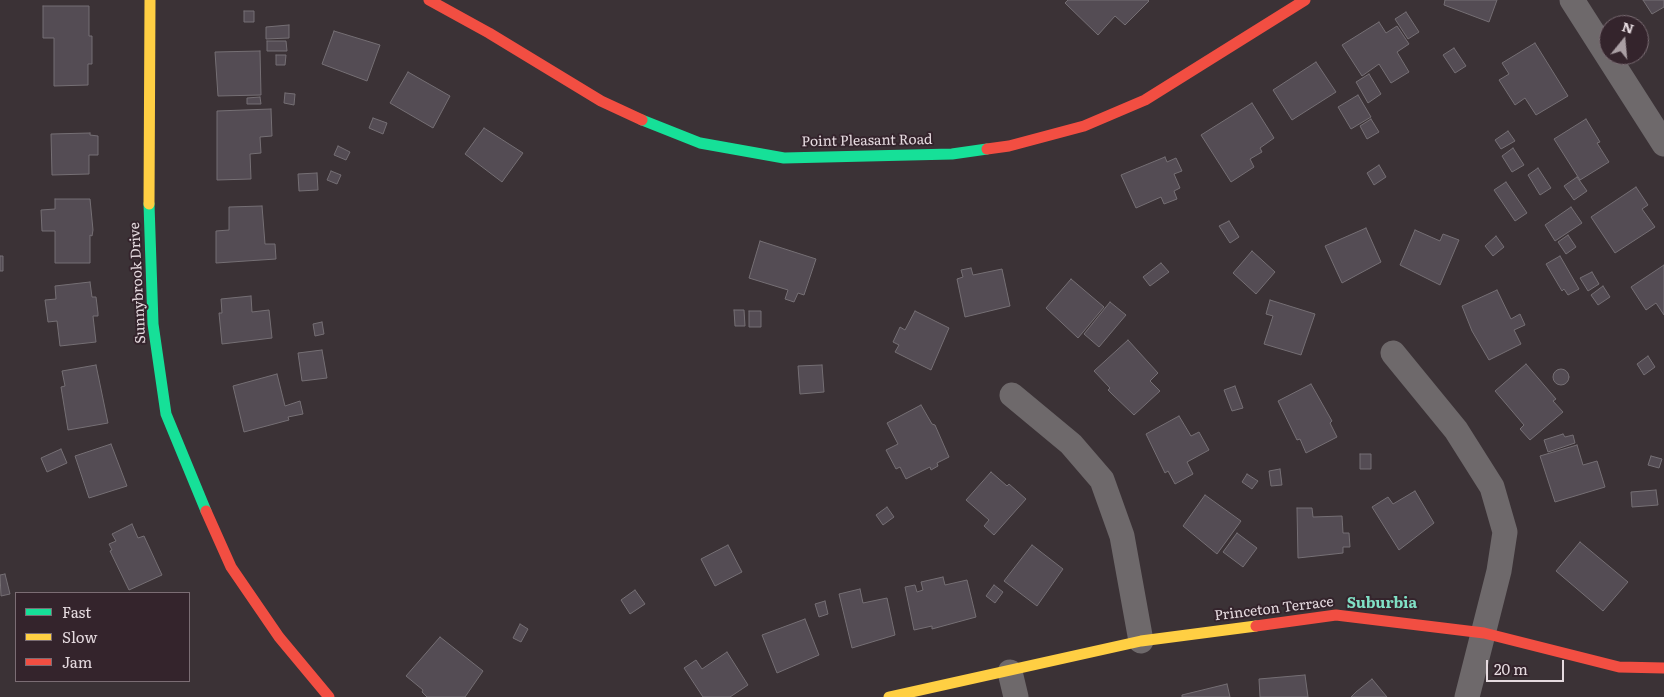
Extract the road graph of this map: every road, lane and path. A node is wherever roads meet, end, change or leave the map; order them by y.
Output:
1 (150, 0) edge
2 (429, 0) edge
3 (1305, 0) edge
4 (1572, 0) edge
5 (1664, 144) edge
6 (1393, 354) dead end
7 (1012, 395) dead end
8 (1484, 633) junction
9 (1141, 641) junction
10 (1664, 668) edge
11 (1010, 672) junction
12 (329, 697) edge
13 (889, 697) edge
14 (1016, 697) edge
15 (1467, 697) edge

1 - 12 street, Sunnybrook Drive
2 - 3 street, Point Pleasant Road
4 - 5 street
6 - 8 street
7 - 9 street
8 - 9 street, Princeton Terrace
8 - 10 street, Princeton Terrace
8 - 15 street
9 - 11 street, Princeton Terrace
11 - 13 street, Princeton Terrace
11 - 14 street

